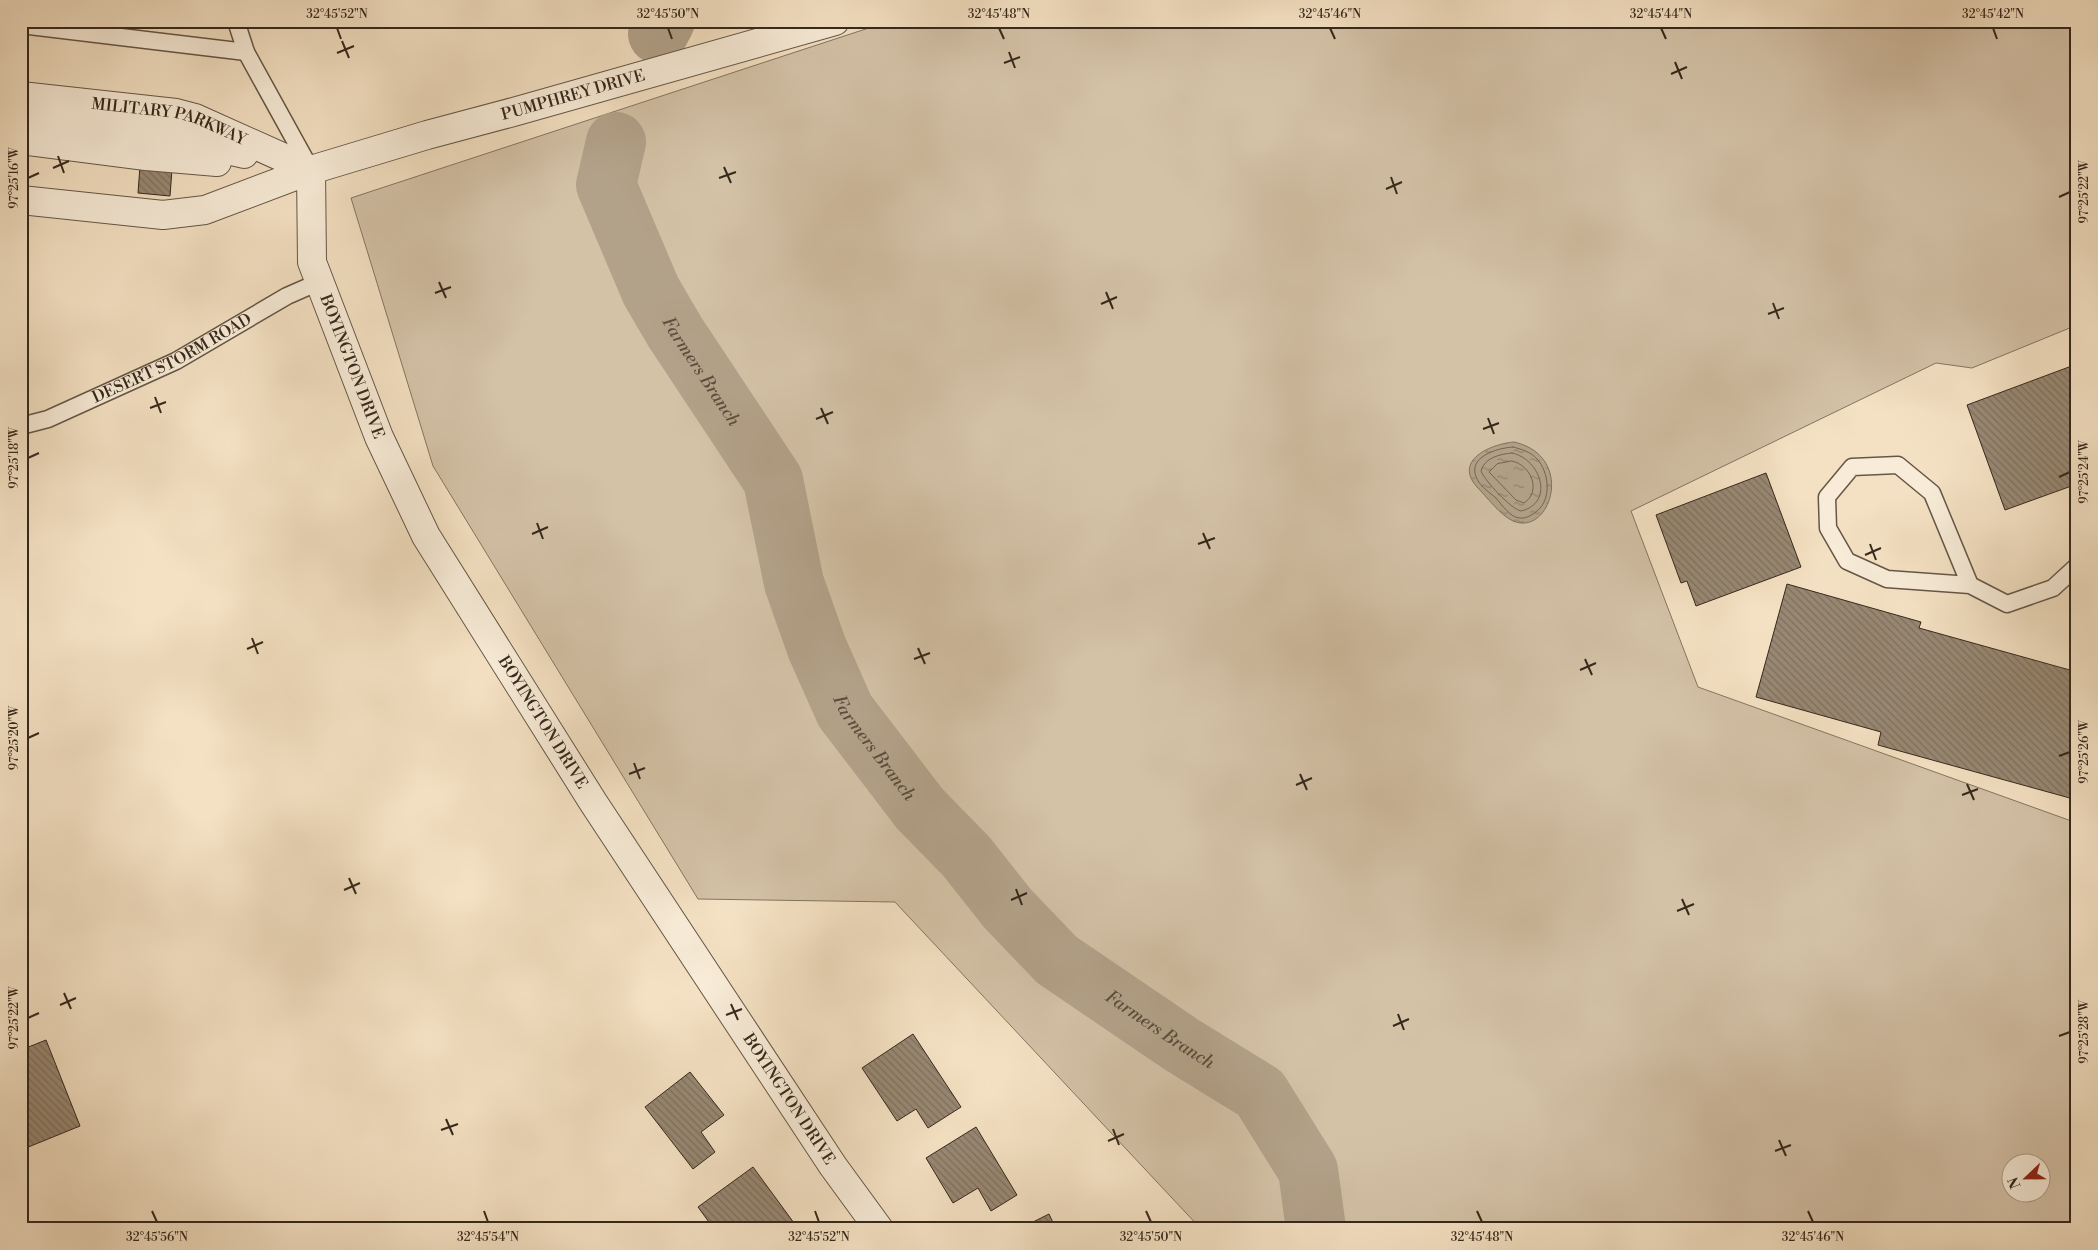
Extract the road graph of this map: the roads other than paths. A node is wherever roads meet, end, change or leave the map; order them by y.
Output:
1 (236, 21) edge
2 (835, 21) edge
3 (21, 25) edge
4 (246, 52) junction
5 (21, 96) edge
6 (21, 117) edge
7 (21, 140) edge
8 (311, 170) junction
9 (21, 200) edge
10 (319, 282) junction
11 (21, 426) edge
12 (2077, 566) edge
13 (1970, 586) junction
14 (879, 1229) edge

1 - 4 lane
2 - 8 street, PUMPHREY DRIVE
3 - 4 lane
4 - 8 lane
5 - 8 street, MILITARY PARKWAY
6 - 8 street, MILITARY PARKWAY
7 - 8 street, MILITARY PARKWAY
8 - 9 street
8 - 10 street, BOYINGTON DRIVE
10 - 11 lane, DESERT STORM ROAD
10 - 14 street, BOYINGTON DRIVE
12 - 13 lane
13 - 13 lane

